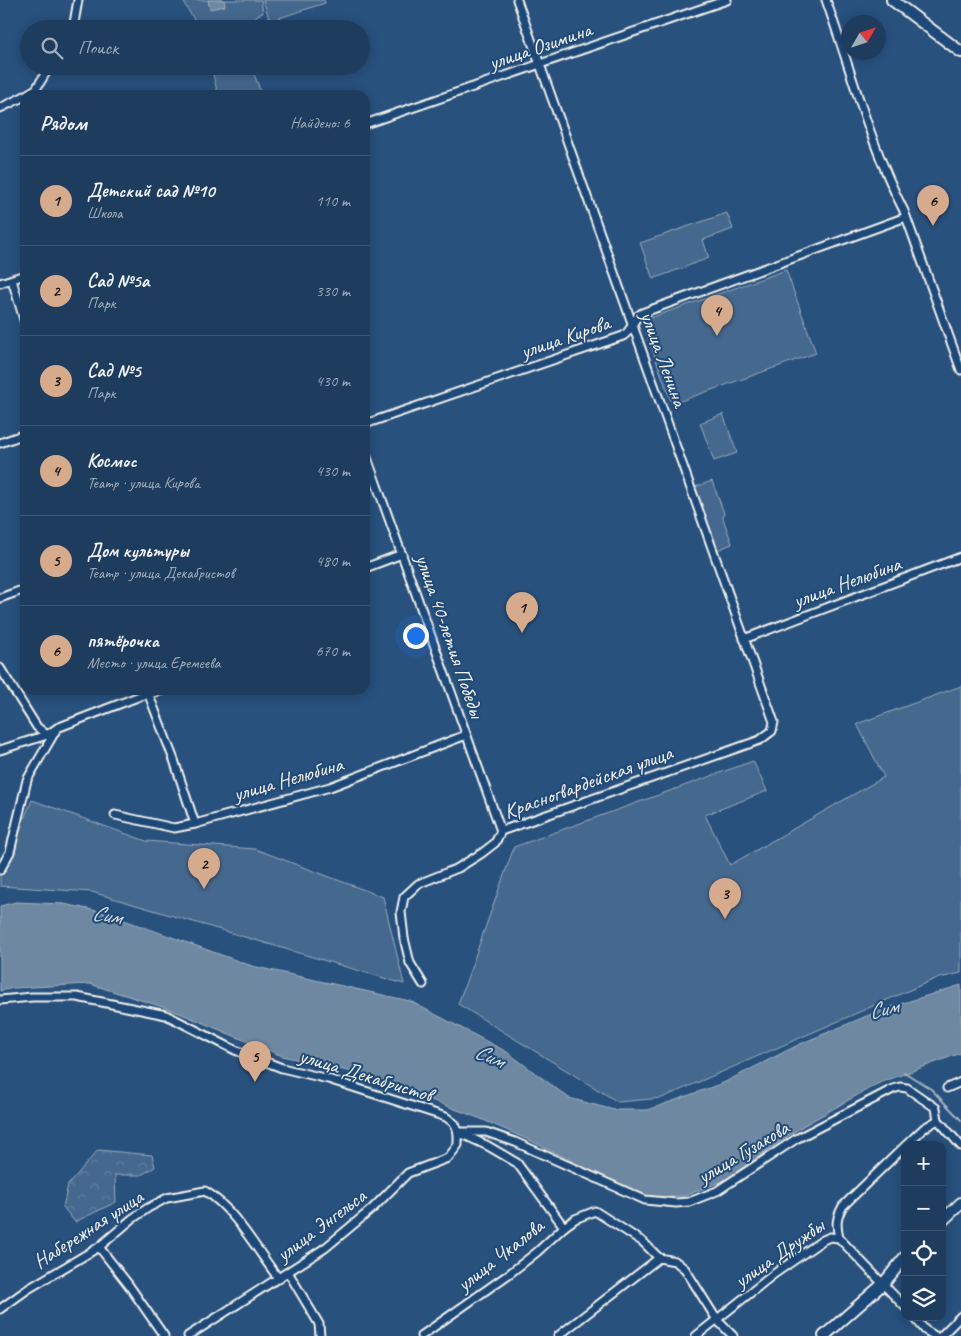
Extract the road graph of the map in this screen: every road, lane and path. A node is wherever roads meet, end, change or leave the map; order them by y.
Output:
1 (78, 0) edge
2 (517, 0) edge
3 (727, 0) edge
4 (826, 0) edge
5 (892, 0) edge
6 (75, 20) edge
7 (961, 52) edge
8 (539, 64) junction
9 (45, 75) edge
10 (34, 90) edge
11 (20, 98) edge
12 (0, 108) edge
13 (370, 122) edge
14 (906, 217) junction
15 (20, 277) edge
16 (12, 280) junction
17 (0, 283) edge
18 (20, 306) edge
19 (633, 323) junction
20 (961, 370) edge
21 (370, 422) edge
22 (20, 436) edge
23 (0, 443) edge
24 (370, 466) edge
25 (402, 554) junction
26 (961, 557) edge
27 (370, 566) edge
28 (20, 591) edge
29 (0, 598) edge
30 (744, 639) junction
31 (0, 668) edge
32 (140, 695) edge
33 (149, 695) edge
34 (57, 728) junction
35 (772, 731) joint
36 (47, 735) junction
37 (466, 735) junction
38 (0, 750) edge
39 (115, 814) dead end
40 (195, 824) junction
41 (501, 831) junction
42 (0, 870) edge
43 (423, 984) dead end
44 (0, 1000) edge
45 (961, 1082) edge
46 (947, 1088) dead end
47 (938, 1120) junction
48 (458, 1132) junction
49 (911, 1141) edge
50 (961, 1146) edge
51 (901, 1151) edge
52 (961, 1203) edge
53 (946, 1216) edge
54 (564, 1227) junction
55 (839, 1238) junction
56 (99, 1247) junction
57 (659, 1258) junction
58 (901, 1262) edge
59 (288, 1272) junction
60 (278, 1279) junction
61 (884, 1283) junction
62 (901, 1302) edge
63 (0, 1309) edge
64 (961, 1316) edge
65 (717, 1320) junction
66 (917, 1321) edge
67 (164, 1336) edge
68 (188, 1336) edge
69 (320, 1336) edge
70 (421, 1336) edge
71 (558, 1336) edge
72 (696, 1336) edge
73 (733, 1336) edge
74 (824, 1336) edge
75 (935, 1336) edge
76 (941, 1336) edge

1 - 6 street
2 - 8 street, улица Ленина
3 - 8 street, улица Озимина
4 - 14 street
5 - 7 main road
8 - 13 street, улица Озимина
8 - 19 street, улица Ленина
9 - 10 street
11 - 12 street
14 - 19 street, улица Кирова
14 - 20 street
15 - 16 street
16 - 17 street
16 - 18 street
19 - 21 street, улица Кирова
19 - 30 street, улица Ленина
22 - 23 street
24 - 25 street, улица 40-летия Победы
25 - 27 street
25 - 37 street, улица 40-летия Победы
26 - 30 street, улица Нелюбина
28 - 29 street
30 - 35 street, улица Ленина
31 - 36 street
32 - 34 street
33 - 40 street
34 - 36 street
34 - 42 street
35 - 41 street, Красногвардейская улица
36 - 38 street
37 - 40 street, улица Нелюбина
37 - 41 street, улица 40-летия Победы
39 - 40 street, улица Нелюбина
41 - 43 street, Красногвардейская улица
44 - 48 street, улица Декабристов
45 - 46 street
47 - 48 street, улица Гузакова
47 - 49 street, улица Дружбы
47 - 50 street, улица Гузакова
48 - 54 street, улица Декабристов
48 - 59 street, улица Энгельса
51 - 55 street, улица Дружбы
52 - 53 main road
54 - 57 street, улица Чкалова
54 - 70 street, улица Чкалова
55 - 61 street
55 - 65 street, улица Дружбы
56 - 60 street, Набережная улица
56 - 63 street, Набережная улица
56 - 67 street
57 - 65 street
57 - 71 street
58 - 61 main road
59 - 60 street, улица Энгельса
59 - 69 street
60 - 68 street, улица Энгельса
61 - 62 street
61 - 74 main road
64 - 76 street
65 - 72 street, улица Дружбы
65 - 73 street
66 - 75 street

